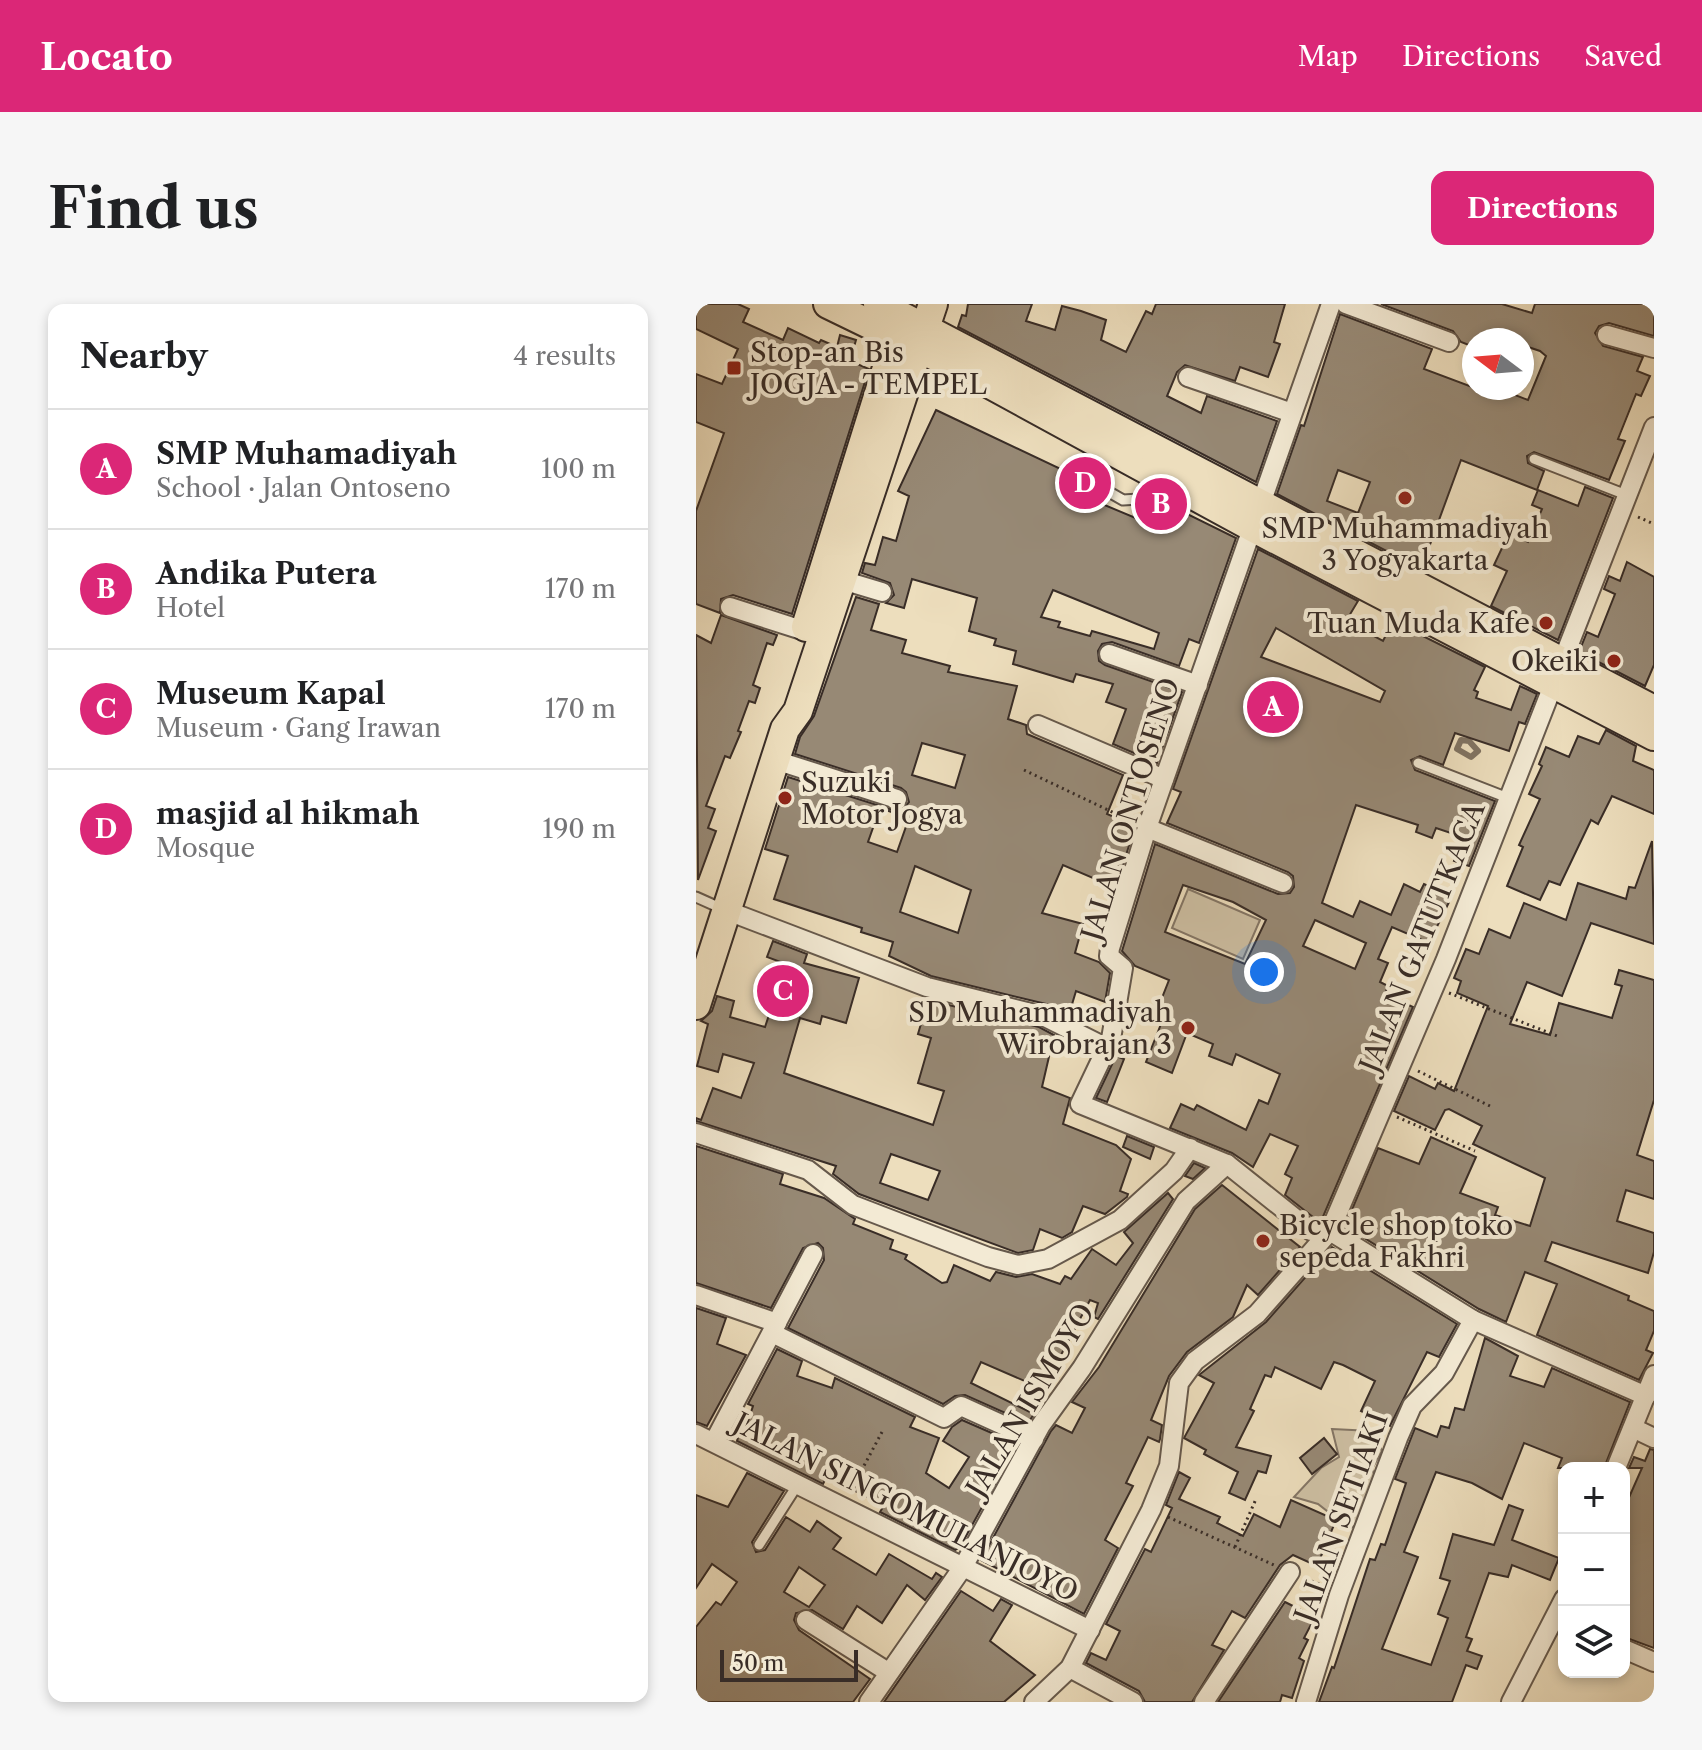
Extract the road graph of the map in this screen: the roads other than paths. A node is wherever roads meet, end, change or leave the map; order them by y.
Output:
1 (828, 304) edge
2 (1331, 304) edge
3 (1346, 304) edge
4 (867, 311) edge
5 (917, 321) edge
6 (1607, 335) dead end
7 (1449, 342) dead end
8 (1654, 348) edge
9 (964, 359) junction
10 (1188, 377) dead end
11 (888, 401) junction
12 (1292, 413) junction
13 (1654, 427) edge
14 (1534, 459) dead end
15 (1151, 471) junction
16 (1109, 492) dead end
17 (1629, 496) junction
18 (1258, 516) junction
19 (842, 580) junction
20 (882, 592) dead end
21 (730, 607) dead end
22 (805, 631) junction
23 (1109, 654) dead end
24 (1558, 673) junction
25 (1198, 685) junction
26 (1654, 710) edge
27 (1038, 725) dead end
28 (785, 729) junction
29 (1654, 736) edge
30 (775, 760) junction
31 (1418, 763) dead end
32 (1164, 779) junction
33 (1508, 798) junction
34 (897, 799) dead end
35 (1147, 828) junction
36 (1283, 883) dead end
37 (696, 897) edge
38 (728, 911) junction
39 (702, 965) edge
40 (696, 1005) edge
41 (1105, 1047) junction
42 (696, 1133) edge
43 (1190, 1148) junction
44 (1227, 1164) junction
45 (1330, 1231) junction
46 (813, 1254) dead end
47 (696, 1295) edge
48 (1473, 1320) junction
49 (774, 1328) junction
50 (1654, 1375) edge
51 (1646, 1396) junction
52 (1633, 1428) junction
53 (696, 1434) edge
54 (1654, 1438) edge
55 (1034, 1439) junction
56 (714, 1442) junction
57 (1619, 1462) edge
58 (798, 1484) junction
59 (759, 1545) dead end
60 (963, 1567) junction
61 (1290, 1572) road end
62 (806, 1620) dead end
63 (1558, 1626) edge
64 (1090, 1630) junction
65 (1630, 1652) edge
66 (1654, 1662) edge
67 (1070, 1668) junction
68 (888, 1672) junction
69 (869, 1702) edge
70 (1034, 1702) edge
71 (1133, 1702) edge
72 (1204, 1702) edge
73 (1306, 1702) edge
74 (1511, 1702) edge

1 - 4 main road
2 - 12 street, JALAN ONTOSENO
3 - 7 street
4 - 5 main road
4 - 11 main road
5 - 9 main road
5 - 11 main road
6 - 8 street
9 - 11 main road
9 - 15 main road
9 - 18 main road
10 - 12 street
11 - 19 main road
11 - 22 main road
12 - 18 street, JALAN ONTOSENO
13 - 17 street, JALAN GATUTKACA
14 - 17 lane
15 - 16 lane
15 - 18 main road
17 - 24 street, JALAN GATUTKACA
18 - 24 main road
18 - 25 street, JALAN ONTOSENO
19 - 20 street
19 - 28 main road
21 - 22 street
22 - 28 main road
23 - 25 street
24 - 26 main road
24 - 29 main road
24 - 33 street, JALAN GATUTKACA
25 - 32 street, JALAN ONTOSENO
27 - 32 street
28 - 30 main road
30 - 34 street
30 - 38 main road
31 - 33 lane
32 - 35 street, JALAN ONTOSENO
33 - 45 street, JALAN GATUTKACA
35 - 36 street
35 - 41 street, JALAN ONTOSENO
37 - 38 lane
38 - 39 main road
38 - 41 street
39 - 40 main road
41 - 43 street, JALAN ONTOSENO
42 - 43 street
43 - 44 street, JALAN ONTOSENO
44 - 45 street, JALAN ONTOSENO
44 - 55 street, JALAN ISMOYO
45 - 48 street, JALAN ONTOSENO
45 - 64 street, JALAN GATUTKACA
46 - 49 street
47 - 49 street
48 - 51 street, JALAN ONTOSENO
48 - 73 street, JALAN SETIAKI
49 - 55 street
49 - 56 street
50 - 51 street
51 - 52 street
52 - 54 street
52 - 57 street
53 - 56 street, JALAN SINGOMULANJOYO
55 - 60 street, JALAN ISMOYO
56 - 58 street, JALAN SINGOMULANJOYO
58 - 59 lane
58 - 60 street, JALAN SINGOMULANJOYO
60 - 64 street, JALAN SINGOMULANJOYO
60 - 68 street, JALAN ISMOYO
61 - 72 street
62 - 68 street
63 - 74 street
64 - 67 street, JALAN GATUTKACA
65 - 66 street
67 - 70 street, JALAN GATUTKACA
67 - 71 street
68 - 69 street, JALAN ISMOYO

